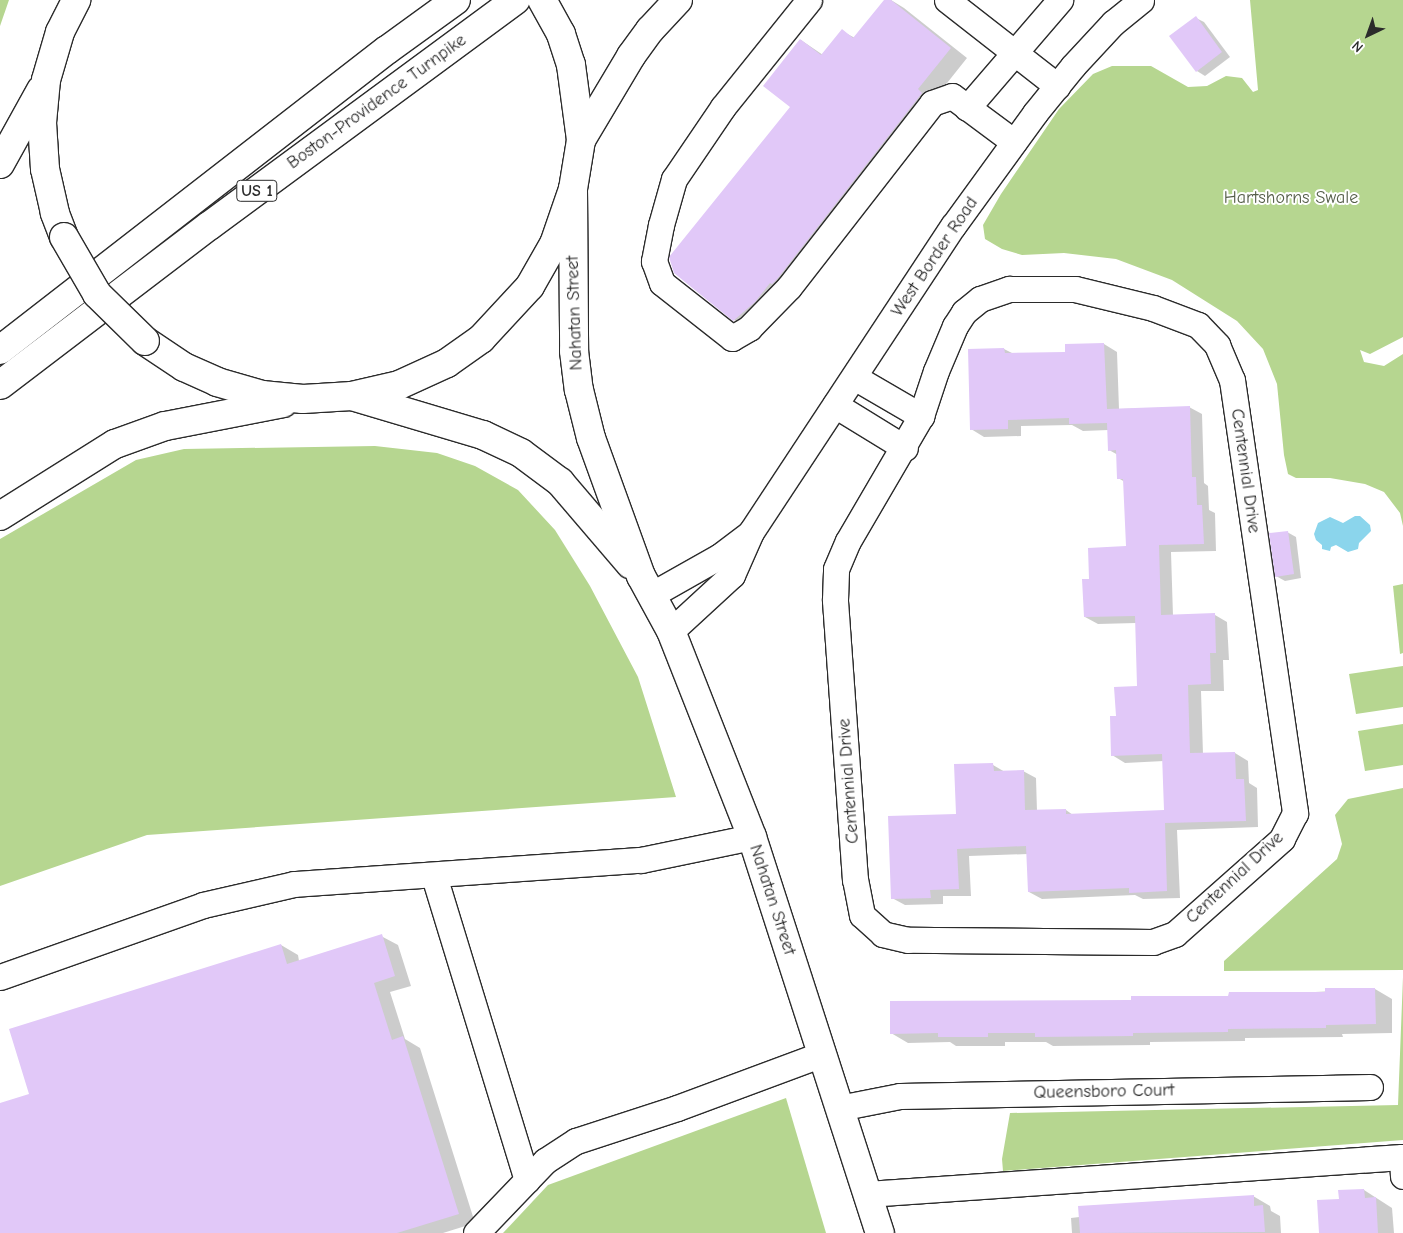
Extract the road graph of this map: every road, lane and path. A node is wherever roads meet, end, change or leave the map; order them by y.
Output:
1 (67, 0) edge
2 (76, 0) edge
3 (456, 0) edge
4 (516, 0) edge
5 (542, 0) edge
6 (678, 0) edge
7 (809, 0) edge
8 (947, 0) edge
9 (1058, 1) edge
10 (1135, 2) edge
11 (60, 32) junction
12 (1014, 53) junction
13 (46, 80) junction
14 (1057, 86) junction
15 (967, 108) junction
16 (581, 140) junction
17 (1014, 142) junction
18 (0, 164) edge
19 (573, 189) junction
20 (0, 350) edge
21 (854, 377) junction
22 (0, 385) edge
23 (352, 396) junction
24 (303, 399) junction
25 (835, 406) junction
26 (922, 416) junction
27 (905, 448) junction
28 (0, 516) edge
29 (751, 532) junction
30 (646, 586) junction
31 (671, 631) junction
32 (752, 837) junction
33 (434, 876) junction
34 (0, 977) edge
35 (822, 1054) junction
36 (1370, 1087) dead end
37 (839, 1108) junction
38 (1402, 1167) edge
39 (527, 1180) junction
40 (867, 1194) junction
41 (476, 1233) edge
42 (880, 1233) edge

1 - 11 main road
2 - 11 main road
3 - 20 main road, Boston-Providence Turnpike / US 1
4 - 22 main road, Boston-Providence Turnpike / US 1
5 - 16 main road
6 - 16 main road
7 - 15 street
8 - 12 street
9 - 12 street
10 - 14 street, West Border Road
11 - 13 main road
12 - 14 street
12 - 15 street
13 - 18 main road
13 - 24 main road, bridge
14 - 17 street, West Border Road
15 - 17 street
16 - 19 main road
17 - 21 street, West Border Road
19 - 23 main road
19 - 30 main road, Nahatan Street
21 - 25 street, West Border Road
21 - 26 street
23 - 24 main road
23 - 30 main road, Nahatan Street
24 - 28 main road
25 - 27 street
25 - 29 street, West Border Road
26 - 27 street, Centennial Drive
26 - 27 street, Centennial Drive
29 - 30 street
29 - 31 street
30 - 31 main road, Nahatan Street
31 - 32 main road, Nahatan Street
32 - 33 street
32 - 35 main road, Nahatan Street
33 - 34 street
33 - 39 street
35 - 37 main road, Nahatan Street
35 - 39 street
36 - 37 street, Queensboro Court
37 - 40 main road, Nahatan Street
38 - 40 street
39 - 41 street
40 - 42 main road, Nahatan Street

